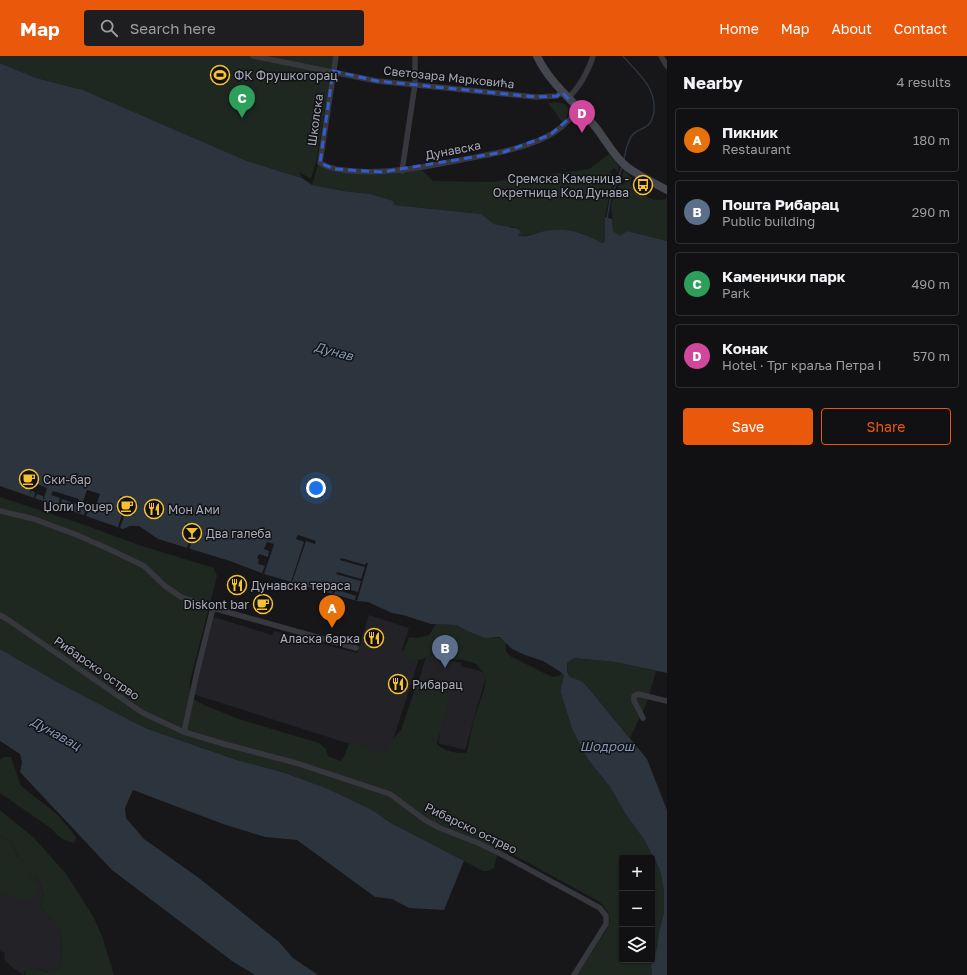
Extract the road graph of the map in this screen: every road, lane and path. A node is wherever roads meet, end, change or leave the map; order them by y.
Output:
1 (253, 56) edge
2 (336, 56) edge
3 (415, 56) edge
4 (537, 56) edge
5 (593, 56) edge
6 (661, 56) edge
7 (667, 66) edge
8 (333, 71) junction
9 (415, 84) junction
10 (565, 95) junction
11 (579, 110) junction
12 (320, 163) joint
13 (402, 171) junction
14 (667, 190) edge
15 (0, 511) edge
16 (213, 608) junction
17 (0, 615) edge
18 (356, 648) dead end
19 (667, 701) edge
20 (643, 718) dead end
21 (184, 732) junction
22 (574, 975) edge

1 - 8 street, Светозара Марковића
2 - 8 street, Школска
3 - 9 street
4 - 10 main road
5 - 10 street
6 - 7 street
8 - 9 street, Светозара Марковића
8 - 12 street, Школска
9 - 10 street, Светозара Марковића
9 - 13 street
10 - 11 main road
11 - 13 street, Дунавска
11 - 14 main road
12 - 13 street, Дунавска
15 - 16 street
16 - 18 street
16 - 21 street
17 - 21 street, Рибарско острво
19 - 20 street
21 - 22 street, Рибарско острво

